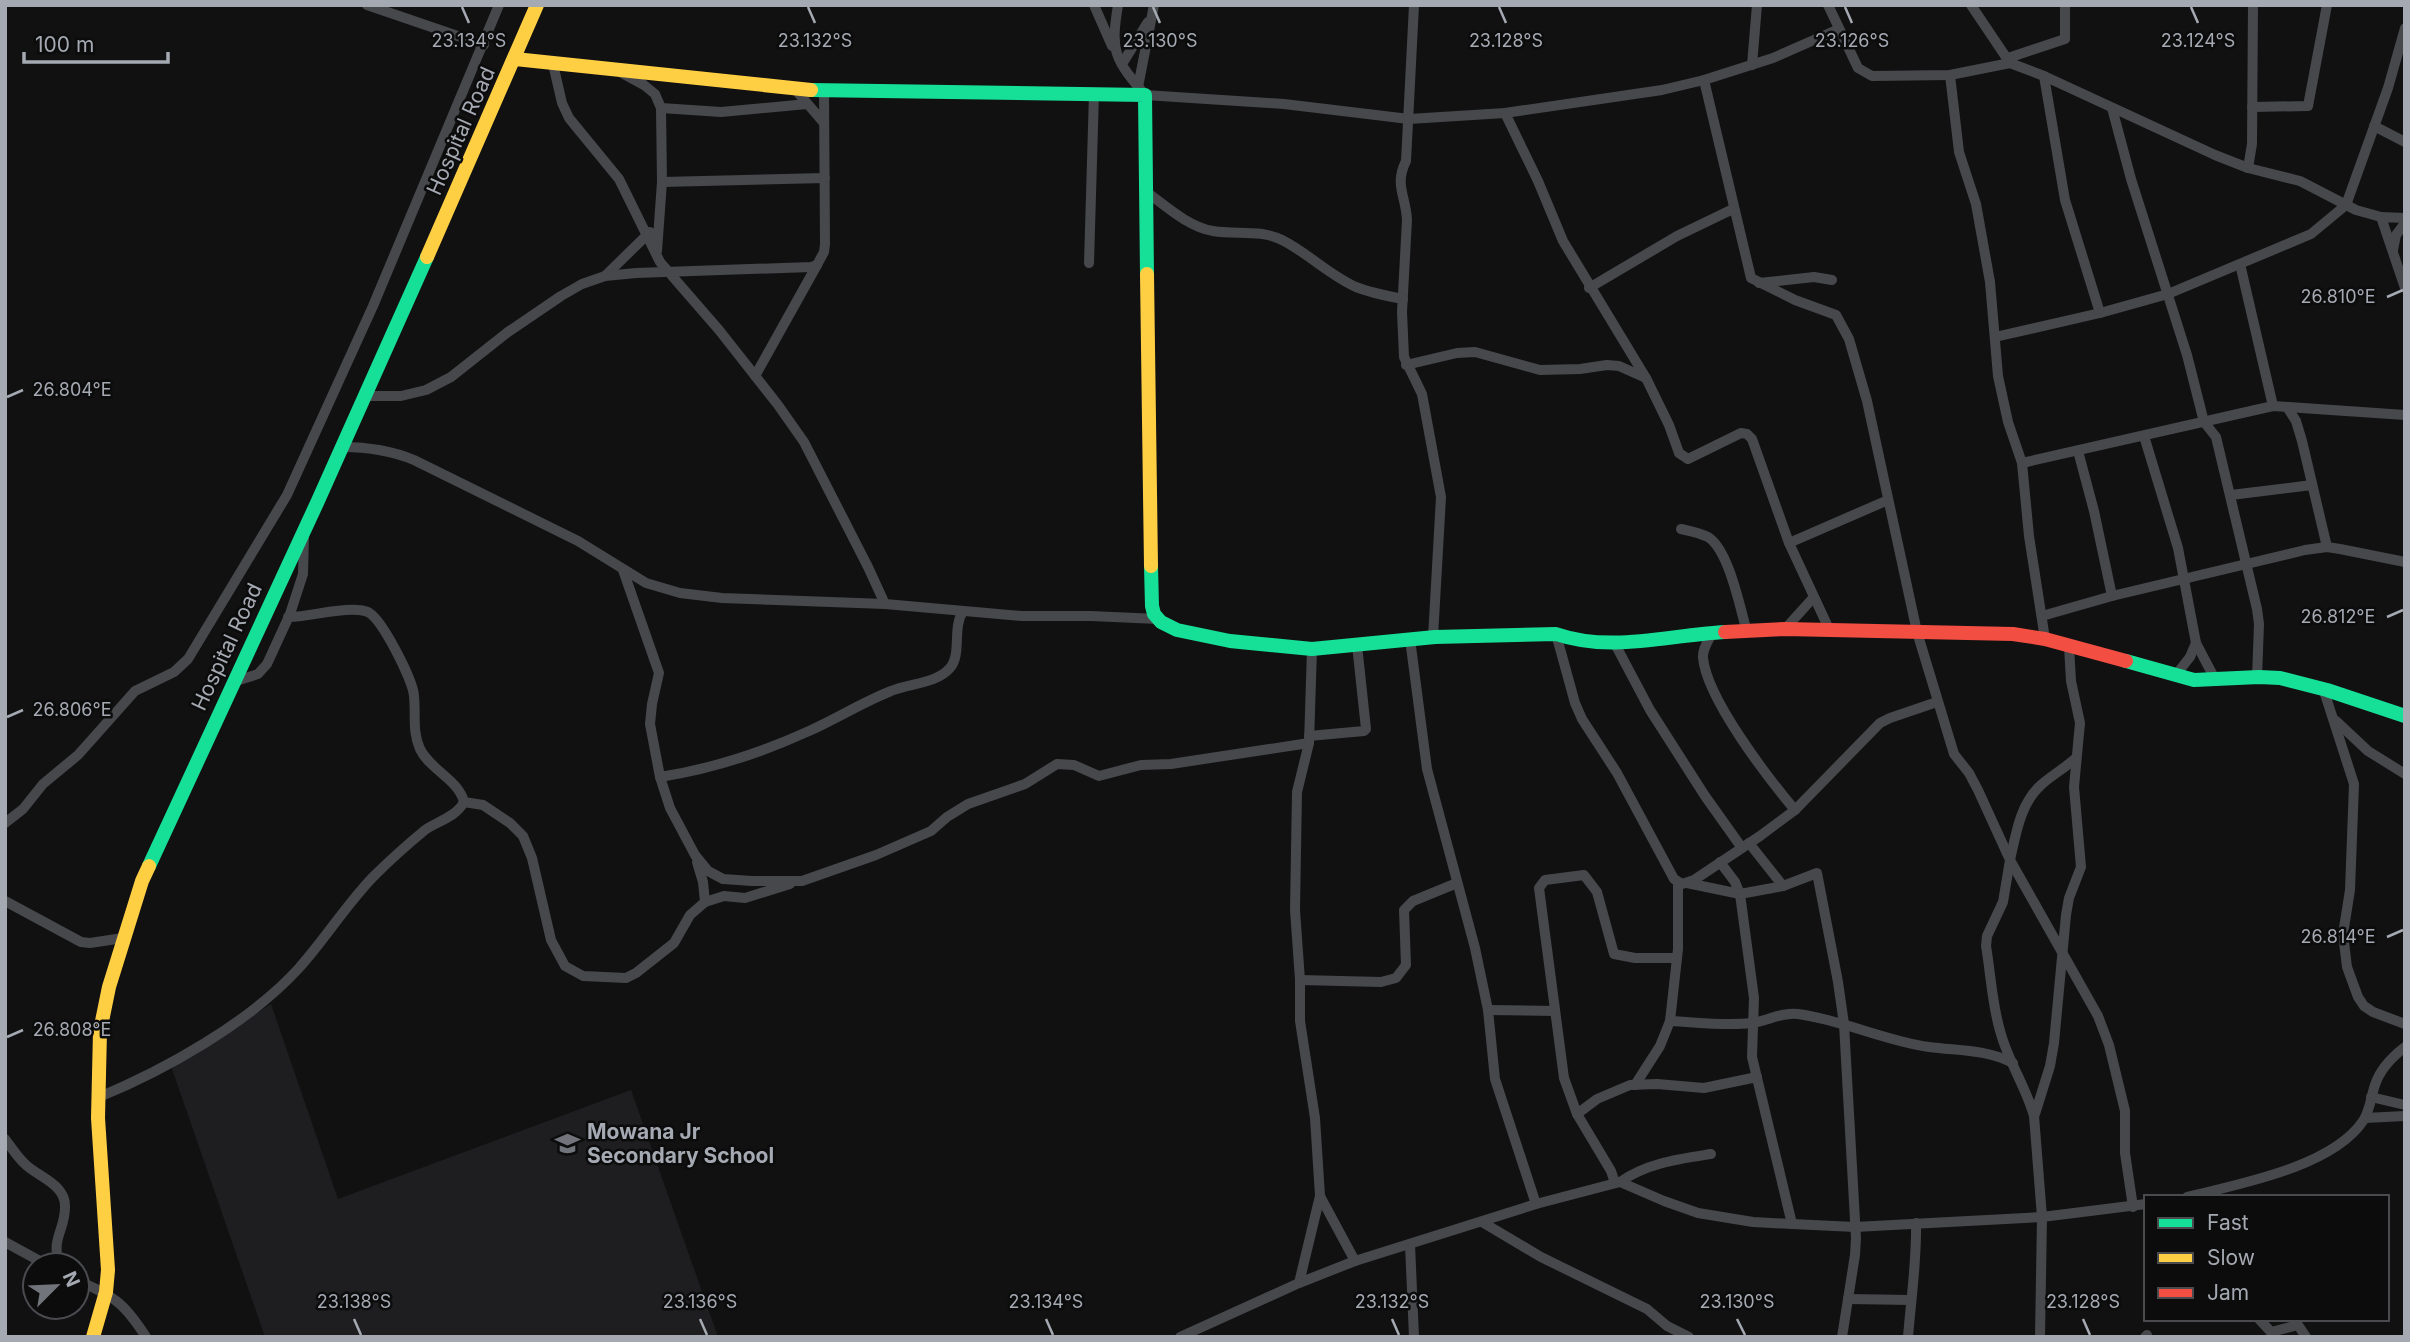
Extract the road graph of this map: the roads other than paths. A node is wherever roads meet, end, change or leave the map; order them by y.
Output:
1 (367, 5) edge
2 (499, 5) edge
3 (537, 5) edge
4 (1094, 5) edge
5 (1118, 5) edge
6 (1154, 5) edge
7 (1414, 5) edge
8 (1758, 5) edge
9 (1828, 5) edge
10 (1971, 5) edge
11 (2065, 5) edge
12 (2253, 5) edge
13 (2327, 5) edge
14 (1150, 19) junction
15 (2405, 27) edge
16 (1839, 29) junction
17 (484, 45) junction
18 (1116, 53) junction
19 (515, 59) junction
20 (2009, 61) junction
21 (553, 64) junction
22 (1122, 65) junction
23 (1752, 65) junction
24 (618, 72) junction
25 (1950, 75) junction
26 (2043, 76) junction
27 (1704, 80) junction
28 (794, 88) junction
29 (824, 91) junction
30 (1142, 91) junction
31 (1094, 93) junction
32 (807, 104) junction
33 (2252, 107) junction
34 (661, 108) junction
35 (2112, 108) junction
36 (1504, 113) junction
37 (1409, 119) junction
38 (824, 123) junction
39 (2374, 126) junction
40 (2405, 142) edge
41 (2248, 168) junction
42 (825, 178) junction
43 (663, 182) junction
44 (1148, 193) junction
45 (2346, 205) junction
46 (1733, 209) junction
47 (2381, 217) junction
48 (2405, 220) edge
49 (658, 225) junction
50 (647, 235) junction
51 (2392, 252) junction
52 (657, 254) junction
53 (1089, 263) dead end
54 (2240, 264) junction
55 (817, 265) junction
56 (670, 273) junction
57 (605, 276) junction
58 (1832, 280) dead end
59 (1757, 283) junction
60 (1589, 288) junction
61 (2405, 288) edge
62 (2168, 294) junction
63 (1403, 299) junction
64 (2099, 313) junction
65 (1995, 337) junction
66 (1629, 352) junction
67 (1406, 365) junction
68 (1619, 366) junction
69 (755, 376) junction
70 (1646, 378) junction
71 (365, 396) junction
72 (2273, 406) junction
73 (2287, 407) junction
74 (2405, 415) edge
75 (2204, 422) junction
76 (2144, 436) junction
77 (342, 447) junction
78 (2078, 451) junction
79 (2022, 463) junction
80 (2312, 485) junction
81 (2231, 495) junction
82 (1888, 500) junction
83 (1681, 529) dead end
84 (304, 531) junction
85 (1789, 543) junction
86 (2328, 547) junction
87 (2405, 562) edge
88 (2247, 564) junction
89 (623, 570) junction
90 (2182, 579) junction
91 (2112, 596) junction
92 (1813, 598) junction
93 (885, 604) junction
94 (962, 611) junction
95 (288, 617) junction
96 (2042, 617) junction
97 (1158, 619) junction
98 (1785, 629) junction
99 (1830, 631) junction
100 (1747, 632) junction
101 (1917, 632) junction
102 (1556, 634) junction
103 (1712, 634) junction
104 (1433, 637) junction
105 (1410, 639) junction
106 (2045, 639) junction
107 (2196, 643) junction
108 (1615, 644) junction
109 (1357, 645) junction
110 (2069, 646) junction
111 (1312, 649) junction
112 (2175, 676) junction
113 (2257, 677) junction
114 (2216, 681) junction
115 (233, 682) junction
116 (2324, 691) junction
117 (1937, 702) junction
118 (2405, 716) edge
119 (2333, 718) junction
120 (1309, 740) junction
121 (2076, 758) junction
122 (2405, 774) edge
123 (660, 777) junction
124 (464, 802) junction
125 (1795, 810) junction
126 (5, 823) edge
127 (1745, 845) junction
128 (695, 855) junction
129 (2010, 860) junction
130 (1720, 862) junction
131 (802, 881) junction
132 (1457, 883) junction
133 (1682, 883) junction
134 (1783, 887) junction
135 (1740, 894) junction
136 (5, 901) edge
137 (705, 902) junction
138 (123, 938) junction
139 (2062, 951) junction
140 (1677, 958) junction
141 (1300, 980) junction
142 (1489, 1010) junction
143 (1555, 1012) junction
144 (1670, 1021) junction
145 (1754, 1023) junction
146 (1844, 1024) junction
147 (2405, 1024) edge
148 (2405, 1047) edge
149 (2013, 1063) junction
150 (1757, 1077) junction
151 (1635, 1085) junction
152 (2371, 1097) junction
153 (97, 1098) junction
154 (2405, 1105) edge
155 (1577, 1114) junction
156 (2034, 1116) junction
157 (2405, 1116) edge
158 (2365, 1118) junction
159 (5, 1139) edge
160 (1711, 1154) dead end
161 (1618, 1183) junction
162 (2194, 1195) edge
163 (1320, 1196) junction
164 (1536, 1204) junction
165 (2144, 1204) edge
166 (2133, 1207) junction
167 (2042, 1217) junction
168 (1482, 1222) junction
169 (1916, 1223) junction
170 (1791, 1224) junction
171 (1855, 1227) junction
172 (5, 1242) edge
173 (1410, 1244) junction
174 (21, 1251) edge
175 (56, 1251) edge
176 (1355, 1261) junction
177 (1299, 1283) junction
178 (91, 1286) edge
179 (106, 1292) junction
180 (1848, 1299) junction
181 (1910, 1300) junction
182 (2261, 1321) edge
183 (93, 1337) edge
184 (146, 1337) edge
185 (1180, 1337) edge
186 (1414, 1337) edge
187 (1689, 1337) edge
188 (1842, 1337) edge
189 (1908, 1337) edge
190 (2040, 1337) edge
191 (2306, 1337) edge

1 - 17 street
2 - 17 street
3 - 19 street, Hospital Road
4 - 18 street
5 - 18 street
6 - 14 street
7 - 37 street
8 - 23 street
9 - 16 street
10 - 20 street
11 - 20 street
12 - 33 street
13 - 33 street
14 - 22 street
14 - 30 street
15 - 39 street
16 - 23 street
16 - 25 street
17 - 126 street
18 - 22 street
19 - 21 street
19 - 71 street, Hospital Road
20 - 25 street
20 - 26 street
21 - 24 street
21 - 50 street
22 - 30 street
23 - 27 street
24 - 28 street
24 - 34 street
25 - 65 street
26 - 35 street
26 - 64 street
27 - 36 street
27 - 46 street
28 - 29 street
28 - 32 street
29 - 31 street
29 - 38 street
30 - 31 street
30 - 37 street
30 - 44 street
31 - 53 street
32 - 34 street
32 - 38 street
33 - 41 street
34 - 43 street
35 - 41 street
35 - 62 street
36 - 37 street
36 - 60 street
37 - 63 street
38 - 42 street
39 - 40 street
39 - 45 street
41 - 45 street
42 - 43 street
42 - 55 street
43 - 49 street
44 - 63 street
44 - 97 street
45 - 47 street
45 - 54 street
46 - 59 street
46 - 60 street
47 - 48 street
47 - 51 street
48 - 51 street
49 - 50 street
49 - 52 street
50 - 52 street
50 - 57 street
51 - 61 street
52 - 56 street
54 - 62 street
54 - 72 street
55 - 56 street
55 - 69 street
56 - 57 street
56 - 69 street
57 - 71 street
58 - 59 street
59 - 82 street
60 - 66 street
62 - 64 street
62 - 75 street
63 - 67 street
64 - 65 street
65 - 79 street
66 - 68 street
66 - 70 street
67 - 68 street
67 - 104 street
68 - 70 street
69 - 93 street
70 - 85 street
71 - 77 street, Hospital Road
72 - 73 street
72 - 75 street
73 - 74 street
73 - 80 street
75 - 76 street
75 - 81 street
76 - 78 street
76 - 90 street
77 - 84 street, Hospital Road
77 - 89 street
78 - 79 street
78 - 91 street
79 - 96 street
80 - 81 street
80 - 86 street
81 - 88 street
82 - 85 street
82 - 101 street
83 - 100 street
84 - 95 street
84 - 115 street, Hospital Road
85 - 92 street
86 - 87 street
86 - 88 street
88 - 90 street
88 - 113 street
89 - 93 street
89 - 123 street
90 - 91 street
90 - 107 street
91 - 96 street
92 - 98 street
92 - 99 street
93 - 94 street
94 - 97 street
94 - 123 street
95 - 115 street
95 - 124 street
96 - 106 street
97 - 111 street
98 - 99 street
98 - 100 street
99 - 101 street
100 - 103 street
101 - 106 street
101 - 117 street
102 - 104 street
102 - 108 street
102 - 133 street
103 - 108 street
103 - 125 street
104 - 105 street
105 - 109 street
105 - 132 street
106 - 110 street
107 - 112 street
107 - 114 street
108 - 127 street
109 - 111 street
109 - 120 street
110 - 112 street
110 - 121 street
111 - 120 street
112 - 114 street
113 - 114 street
113 - 116 street
115 - 138 street, Hospital Road
116 - 118 street
116 - 119 street
117 - 125 street
117 - 129 street
119 - 122 street
119 - 147 street
120 - 131 street
120 - 141 street
121 - 129 street
121 - 139 street
123 - 128 street
124 - 137 street
124 - 153 street
125 - 127 street
127 - 130 street
127 - 134 street
128 - 131 street
128 - 137 street
129 - 139 street
129 - 149 street
130 - 133 street
130 - 135 street
131 - 137 street
132 - 141 street
132 - 142 street
133 - 135 street
133 - 140 street
134 - 135 street
134 - 146 street
135 - 145 street
136 - 138 street
138 - 153 street, Hospital Road
139 - 156 street
139 - 166 street
140 - 143 street
140 - 144 street
141 - 163 street
142 - 143 street
142 - 164 street
143 - 155 street
144 - 145 street
144 - 151 street
145 - 146 street
145 - 150 street
146 - 149 street
146 - 171 street
148 - 152 street
149 - 156 street
150 - 151 street
150 - 170 street
151 - 155 street
152 - 154 street
152 - 158 street
153 - 179 street, Hospital Road
155 - 161 street
156 - 167 street
157 - 158 street
158 - 162 street
159 - 175 street
160 - 161 street
161 - 164 street
161 - 170 street
163 - 176 street
163 - 177 street
164 - 168 street
165 - 166 street
166 - 167 street
167 - 169 street
167 - 190 street
168 - 173 street
168 - 187 street
169 - 171 street
169 - 181 street
170 - 171 street
171 - 180 street
172 - 174 street
173 - 176 street
173 - 186 street
176 - 177 street
177 - 185 street
178 - 179 street
179 - 183 street, Hospital Road
179 - 184 street
180 - 181 street
180 - 188 street
181 - 189 street
182 - 191 street

